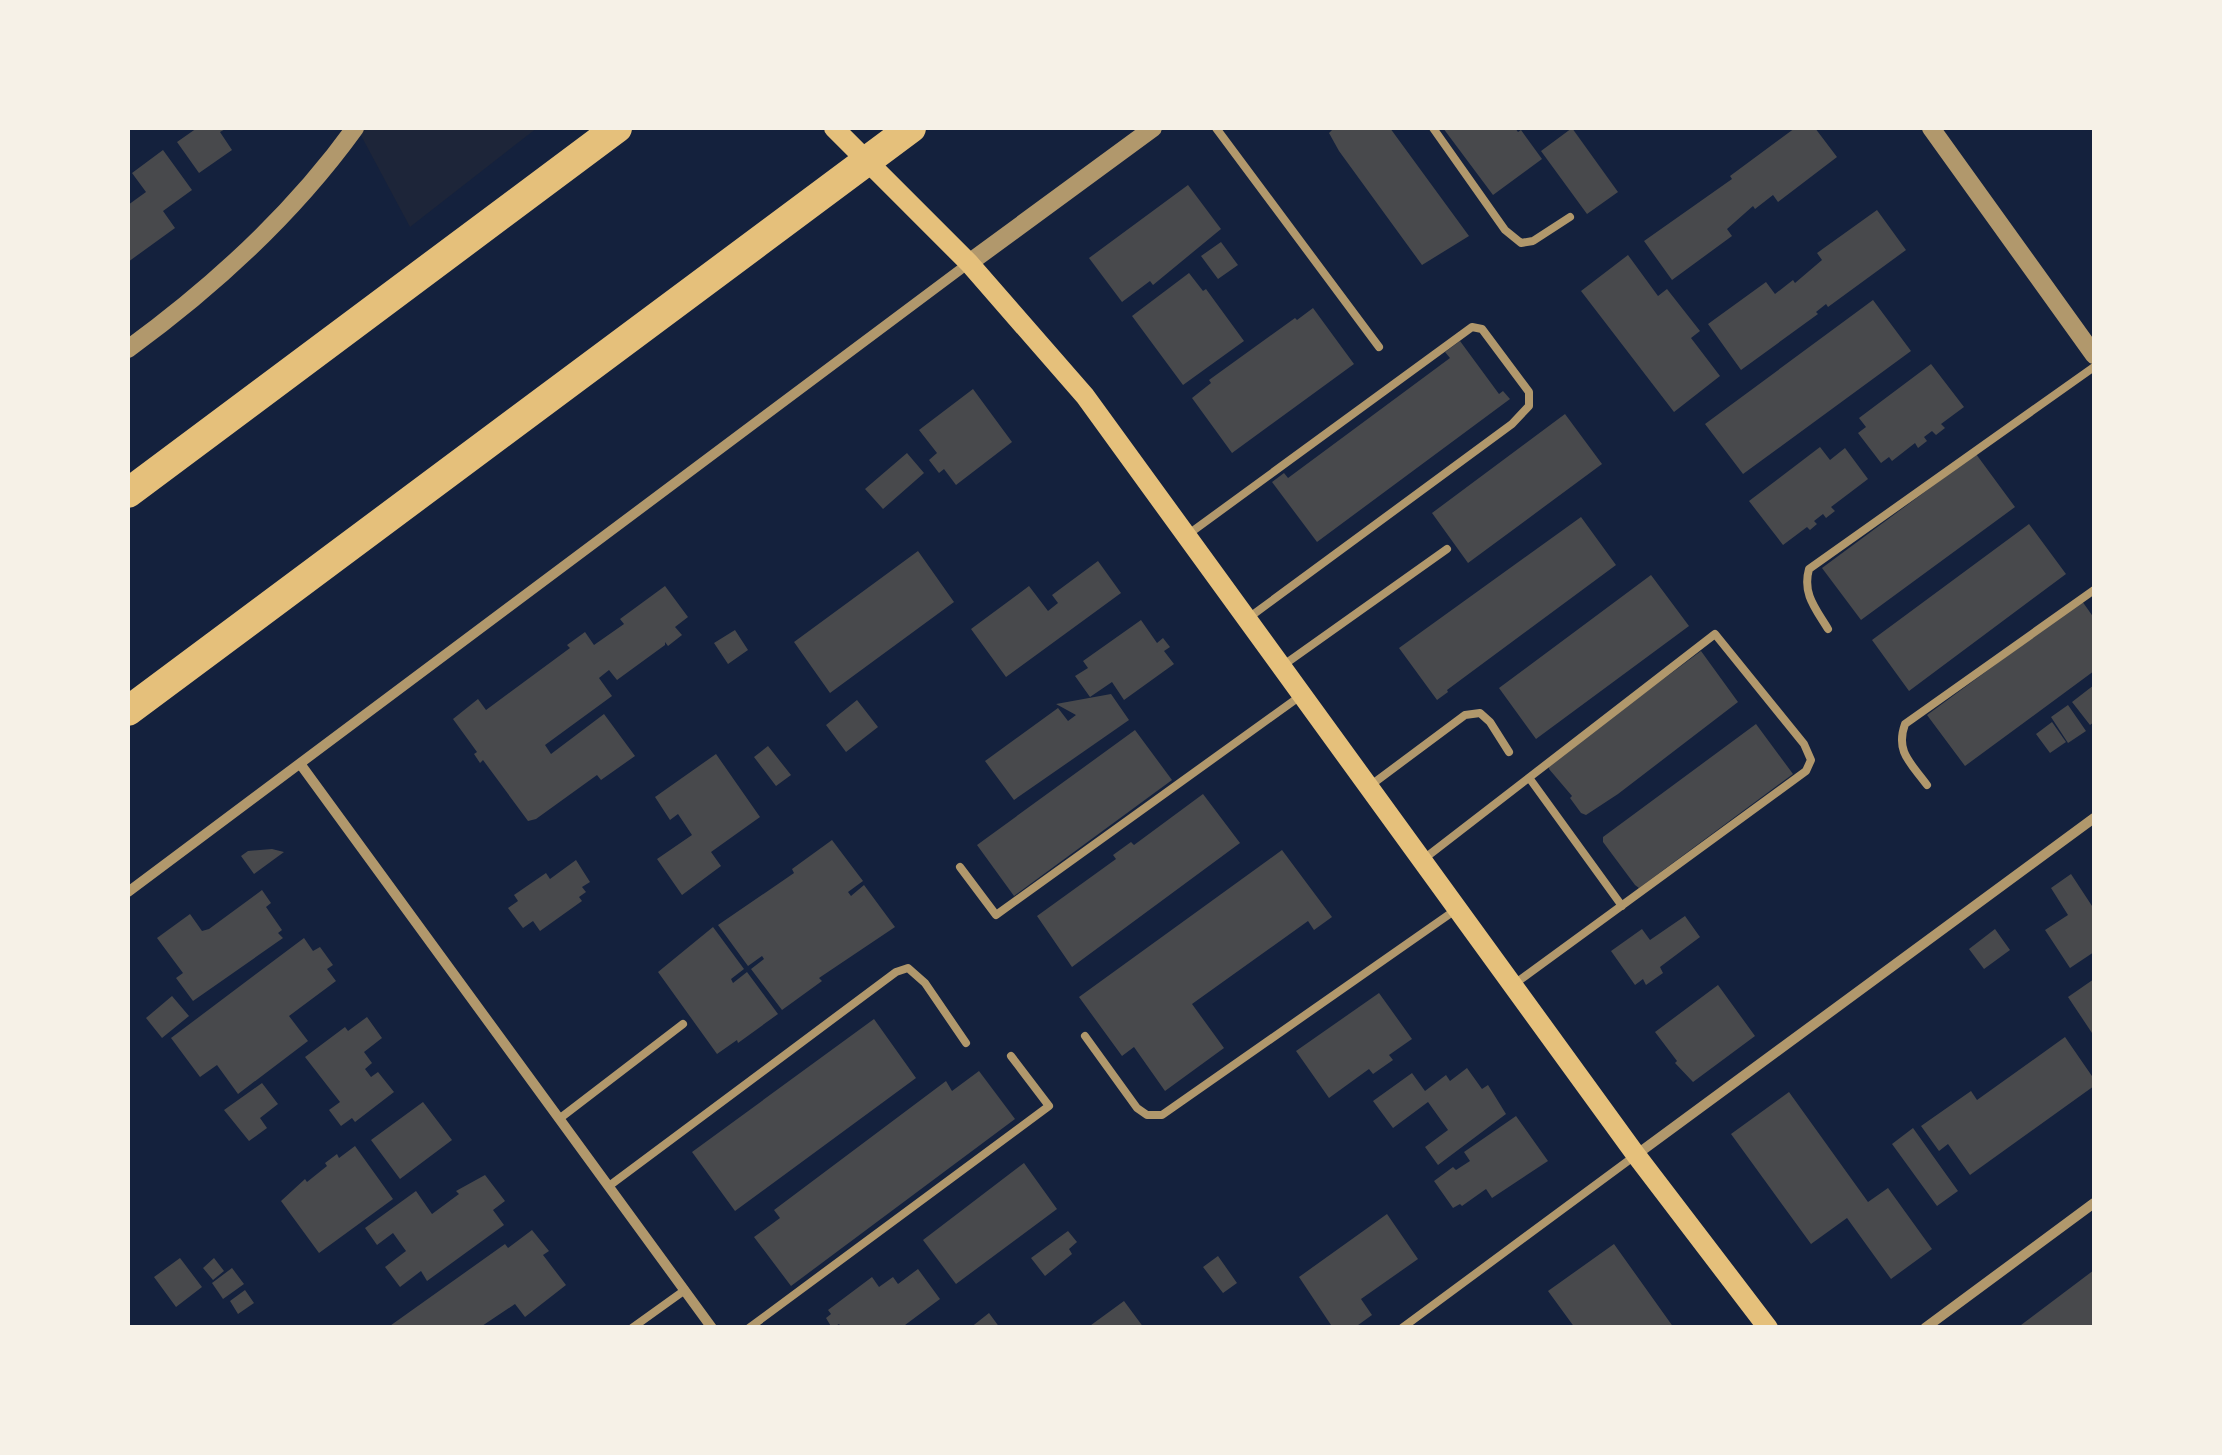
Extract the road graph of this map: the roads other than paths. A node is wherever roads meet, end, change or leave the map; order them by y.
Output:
1 (355, 128) edge
2 (616, 128) edge
3 (834, 128) edge
4 (911, 128) edge
5 (1153, 128) edge
6 (1216, 128) edge
7 (1432, 128) edge
8 (1941, 131) edge
9 (1570, 216) dead end
10 (969, 263) junction
11 (2087, 329) edge
12 (1379, 347) dead end
13 (128, 349) edge
14 (2094, 356) edge
15 (2094, 367) edge
16 (128, 493) edge
17 (1186, 536) junction
18 (1447, 549) dead end
19 (2094, 590) edge
20 (1247, 619) junction
21 (1828, 629) dead end
22 (1281, 666) junction
23 (1302, 694) junction
24 (128, 711) edge
25 (1509, 752) dead end
26 (301, 765) junction
27 (1530, 779) junction
28 (1927, 785) dead end
29 (1369, 787) junction
30 (2094, 818) edge
31 (1422, 860) junction
32 (960, 867) dead end
33 (128, 892) edge
34 (1622, 906) junction
35 (1457, 908) junction
36 (1513, 985) junction
37 (683, 1024) dead end
38 (1085, 1036) dead end
39 (966, 1042) dead end
40 (1010, 1056) dead end
41 (560, 1118) junction
42 (1636, 1155) junction
43 (608, 1186) junction
44 (2094, 1203) edge
45 (684, 1290) junction
46 (632, 1328) edge
47 (712, 1328) edge
48 (750, 1328) edge
49 (1402, 1328) edge
50 (1768, 1328) edge
51 (1925, 1328) edge

1 - 13 street
2 - 16 highway
3 - 10 main road
4 - 24 highway
5 - 10 street
6 - 12 lane
7 - 9 lane
8 - 11 street
10 - 17 main road
10 - 26 street
11 - 14 street
15 - 21 lane
17 - 20 main road
17 - 20 lane
18 - 22 lane
19 - 28 lane
20 - 22 main road
22 - 23 main road
23 - 29 main road
23 - 32 lane
25 - 29 lane
26 - 33 street
26 - 41 street
27 - 31 lane
27 - 34 lane
27 - 34 lane
29 - 31 main road
30 - 42 street
31 - 35 main road
34 - 36 lane
35 - 36 main road
35 - 38 lane
36 - 42 main road
37 - 41 lane
39 - 43 lane
40 - 48 lane
41 - 43 street
42 - 49 lane
42 - 50 main road
43 - 45 street
44 - 51 street
45 - 46 lane
45 - 47 street

